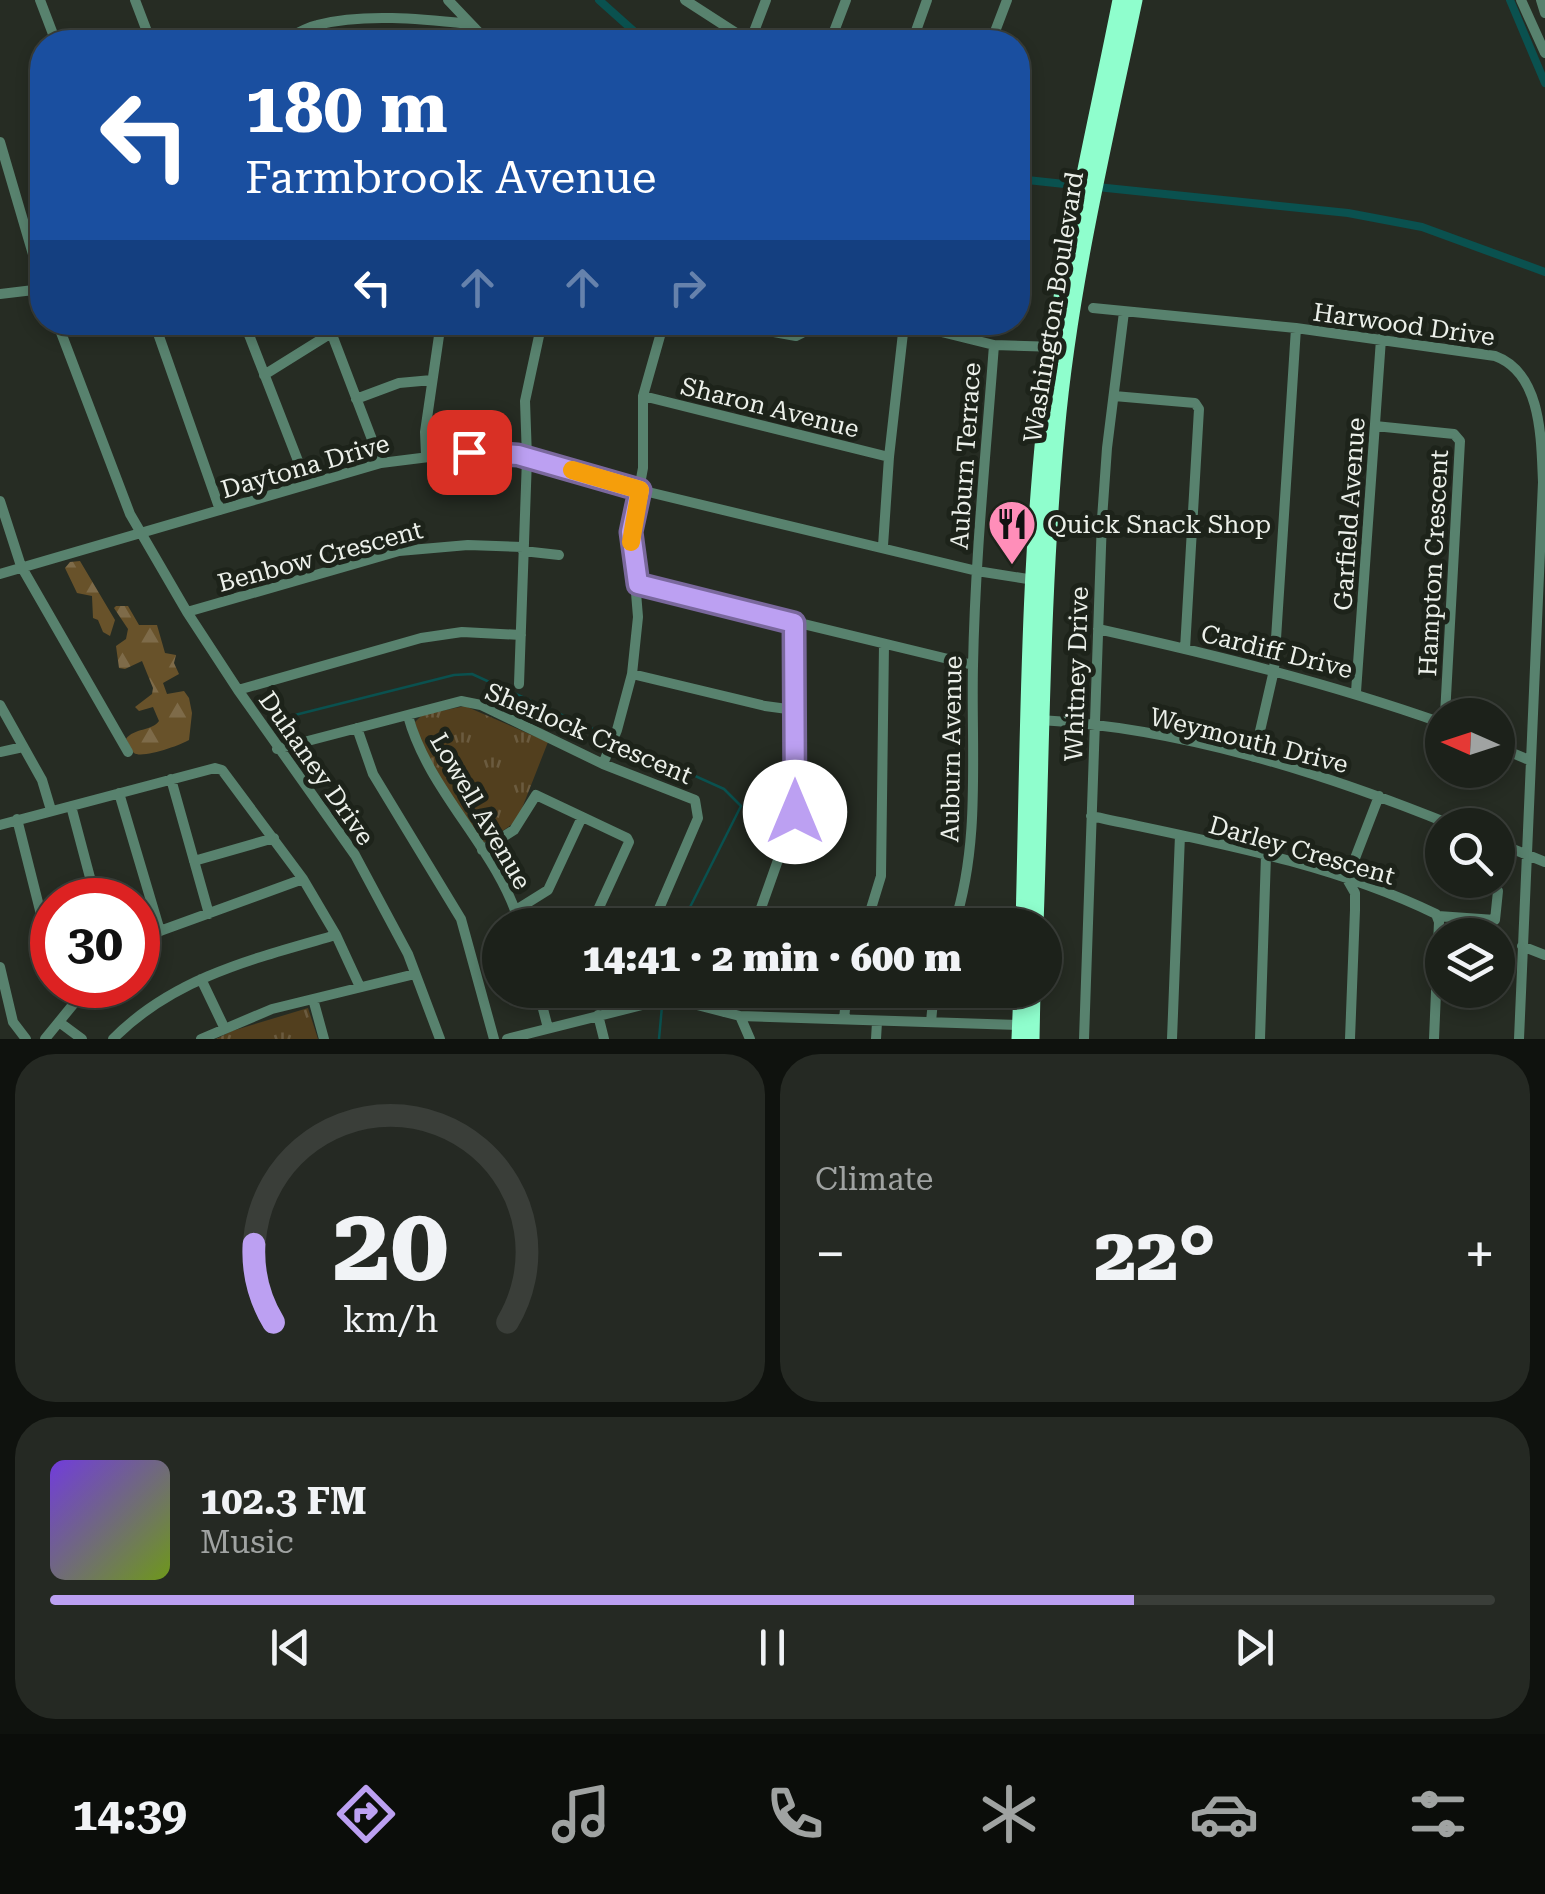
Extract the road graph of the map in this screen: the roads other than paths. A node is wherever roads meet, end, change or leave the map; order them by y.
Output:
1 (40, 0) edge
2 (135, 0) edge
3 (448, 0) edge
4 (766, 0) edge
5 (846, 0) edge
6 (927, 0) edge
7 (1006, 0) edge
8 (1120, 0) edge
9 (1135, 0) edge
10 (1521, 0) edge
11 (1541, 0) edge
12 (689, 1) edge
13 (1545, 13) edge
14 (469, 24) junction
15 (51, 30) edge
16 (146, 30) edge
17 (304, 30) edge
18 (475, 30) edge
19 (732, 30) edge
20 (755, 30) edge
21 (835, 30) edge
22 (916, 30) edge
23 (995, 30) edge
24 (1545, 53) edge
25 (0, 142) edge
26 (1095, 159) junction
27 (30, 246) edge
28 (30, 289) edge
29 (0, 294) edge
30 (1092, 308) dead end
31 (1124, 312) junction
32 (1296, 328) junction
33 (62, 335) edge
34 (159, 335) edge
35 (249, 335) edge
36 (326, 335) edge
37 (332, 335) edge
38 (438, 335) edge
39 (539, 335) edge
40 (660, 335) edge
41 (901, 335) edge
42 (952, 335) edge
43 (1382, 338) junction
44 (994, 345) junction
45 (1060, 347) junction
46 (264, 375) junction
47 (432, 380) junction
48 (643, 396) junction
49 (1114, 396) junction
50 (356, 399) junction
51 (1375, 426) junction
52 (426, 455) junction
53 (888, 457) junction
54 (526, 458) junction
55 (382, 463) junction
56 (307, 484) junction
57 (640, 490) junction
58 (0, 502) edge
59 (220, 510) junction
60 (140, 531) junction
61 (1542, 540) edge
62 (883, 546) junction
63 (523, 549) junction
64 (559, 555) dead end
65 (21, 566) junction
66 (976, 571) junction
67 (0, 574) edge
68 (1034, 580) junction
69 (638, 584) junction
70 (187, 612) junction
71 (794, 623) junction
72 (1098, 629) junction
73 (521, 635) junction
74 (884, 644) junction
75 (1185, 648) junction
76 (972, 665) junction
77 (1274, 670) junction
78 (632, 674) junction
79 (519, 684) dead end
80 (238, 690) junction
81 (1356, 692) junction
82 (1446, 698) edge
83 (0, 705) edge
84 (795, 710) junction
85 (408, 716) junction
86 (1425, 718) edge
87 (1036, 720) junction
88 (1094, 724) junction
89 (357, 728) junction
90 (23, 747) junction
91 (277, 749) junction
92 (0, 752) edge
93 (128, 752) dead end
94 (1515, 754) edge
95 (1254, 757) junction
96 (1529, 760) junction
97 (604, 764) junction
98 (171, 779) junction
99 (120, 792) junction
100 (1379, 796) junction
101 (71, 806) junction
102 (51, 810) junction
103 (1425, 814) edge
104 (1091, 816) junction
105 (582, 817) junction
106 (17, 820) junction
107 (0, 825) edge
108 (1180, 835) junction
109 (274, 838) junction
110 (482, 850) junction
111 (1515, 850) edge
112 (1525, 854) junction
113 (1266, 855) junction
114 (194, 861) junction
115 (1545, 862) edge
116 (32, 878) edge
117 (90, 878) edge
118 (145, 878) edge
119 (304, 880) junction
120 (1347, 880) junction
121 (1497, 898) edge
122 (515, 908) edge
123 (519, 908) edge
124 (600, 908) edge
125 (659, 908) edge
126 (761, 908) edge
127 (871, 908) edge
128 (959, 908) edge
129 (1023, 908) edge
130 (1036, 908) edge
131 (209, 914) junction
132 (1438, 916) junction
133 (160, 931) edge
134 (336, 935) junction
135 (1522, 946) junction
136 (1545, 955) edge
137 (0, 967) edge
138 (415, 974) junction
139 (201, 978) junction
140 (360, 987) junction
141 (312, 999) junction
142 (69, 1008) edge
143 (543, 1008) edge
144 (621, 1008) edge
145 (707, 1008) edge
146 (725, 1008) edge
147 (845, 1008) edge
148 (932, 1008) edge
149 (1033, 1008) edge
150 (5, 1009) edge
151 (724, 1012) junction
152 (598, 1014) junction
153 (740, 1016) junction
154 (844, 1019) junction
155 (59, 1022) junction
156 (877, 1022) junction
157 (931, 1022) junction
158 (962, 1024) junction
159 (224, 1027) junction
160 (548, 1028) junction
161 (1019, 1032) edge
162 (26, 1039) edge
163 (45, 1039) edge
164 (82, 1039) edge
165 (113, 1039) edge
166 (201, 1039) edge
167 (324, 1039) edge
168 (440, 1039) edge
169 (494, 1039) edge
170 (507, 1039) edge
171 (604, 1039) edge
172 (750, 1039) edge
173 (876, 1039) edge
174 (962, 1039) edge
175 (1032, 1039) edge
176 (1084, 1039) edge
177 (1172, 1039) edge
178 (1260, 1039) edge
179 (1350, 1039) edge
180 (1434, 1039) edge
181 (1519, 1039) edge

1 - 15 street
2 - 16 street
3 - 14 street
4 - 20 street
5 - 21 street
6 - 22 street
7 - 23 street
8 - 26 highway, Washington Boulevard
9 - 26 highway, Washington Boulevard
10 - 24 street
11 - 13 street
12 - 19 street
14 - 17 street
14 - 18 street
25 - 27 street
26 - 45 highway, Washington Boulevard
28 - 29 street
30 - 31 street, Harwood Drive
31 - 32 street, Harwood Drive
31 - 49 street, Whitney Drive
32 - 43 street, Harwood Drive
32 - 77 street
33 - 60 street, Duhaney Drive
34 - 59 street
35 - 46 street
36 - 46 street
37 - 50 street
38 - 47 street
39 - 54 street
40 - 48 street
41 - 53 street
42 - 44 street
43 - 51 street, Garfield Avenue
43 - 61 street, Harwood Drive
44 - 45 street
44 - 66 street, Auburn Terrace
45 - 68 highway, Washington Boulevard
45 - 87 highway, Washington Boulevard
46 - 56 street
47 - 50 street
47 - 52 street
48 - 53 street, Sharon Avenue
48 - 57 street
49 - 72 street, Whitney Drive
49 - 75 street
50 - 55 street
51 - 81 street, Garfield Avenue
51 - 82 street, Hampton Crescent
52 - 54 street, Daytona Drive
52 - 55 street, Daytona Drive
53 - 62 street
54 - 57 street, Daytona Drive
54 - 63 street
55 - 56 street, Daytona Drive
56 - 59 street, Daytona Drive
57 - 62 street, Daytona Drive
57 - 69 street
58 - 65 street
59 - 60 street, Daytona Drive
60 - 65 street, Daytona Drive
60 - 70 street, Duhaney Drive
61 - 96 street, Harwood Drive
62 - 66 street, Daytona Drive
63 - 64 street, Benbow Crescent
63 - 70 street, Benbow Crescent
63 - 73 street
65 - 67 street, Daytona Drive
65 - 93 street
66 - 68 street, Daytona Drive
66 - 76 street, Auburn Avenue
68 - 87 highway, Washington Boulevard
69 - 71 street
69 - 78 street
70 - 80 street, Duhaney Drive
71 - 74 street
71 - 84 street
72 - 75 street, Cardiff Drive
72 - 88 street, Whitney Drive
73 - 79 street
73 - 80 street
74 - 76 street
74 - 127 street
75 - 77 street, Cardiff Drive
76 - 128 street, Auburn Avenue
77 - 81 street, Cardiff Drive
77 - 95 street
78 - 84 street
78 - 97 street
80 - 91 street, Duhaney Drive
81 - 86 street, Cardiff Drive
83 - 90 street
84 - 126 street
85 - 89 street, Sherlock Crescent
85 - 97 street, Sherlock Crescent
85 - 110 street, Lowell Avenue
87 - 88 street, Weymouth Drive
87 - 129 highway, Washington Boulevard
87 - 130 highway, Washington Boulevard
88 - 95 street, Weymouth Drive
88 - 104 street, Whitney Drive
89 - 91 street, Sherlock Crescent
89 - 169 street
90 - 92 street
90 - 102 street
91 - 138 street, Duhaney Drive
94 - 96 street
95 - 100 street, Weymouth Drive
96 - 112 street, Harwood Drive
97 - 125 street, Sherlock Crescent
98 - 99 street
98 - 109 street
98 - 114 street
99 - 101 street
99 - 118 street
100 - 103 street, Weymouth Drive
100 - 120 street
101 - 102 street
101 - 117 street
102 - 106 street
104 - 108 street, Darley Crescent
104 - 176 street, Whitney Drive
105 - 110 street
105 - 123 street
105 - 124 street
106 - 107 street
106 - 116 street
108 - 113 street, Darley Crescent
108 - 177 street
109 - 114 street
109 - 119 street
110 - 122 street, Lowell Avenue
111 - 112 street
112 - 115 street
112 - 135 street, Harwood Drive
113 - 120 street, Darley Crescent
113 - 178 street
114 - 131 street
119 - 131 street
119 - 134 street
120 - 132 street, Darley Crescent
120 - 179 street
121 - 132 street, Darley Crescent
131 - 133 street
132 - 180 street
134 - 139 street
134 - 140 street
135 - 136 street
135 - 181 street, Harwood Drive
137 - 150 street
138 - 140 street
138 - 168 street, Duhaney Drive
139 - 159 street
139 - 165 street
140 - 141 street
141 - 159 street
141 - 167 street
142 - 155 street
143 - 160 street
144 - 152 street
145 - 151 street
146 - 151 street
147 - 154 street
148 - 157 street
149 - 175 highway
150 - 162 street
151 - 153 street
152 - 160 street
152 - 171 street
153 - 154 street
153 - 172 street
154 - 156 street
155 - 163 street
155 - 164 street
156 - 157 street
156 - 173 street
157 - 158 street
158 - 161 street
158 - 174 street
159 - 166 street
160 - 170 street

